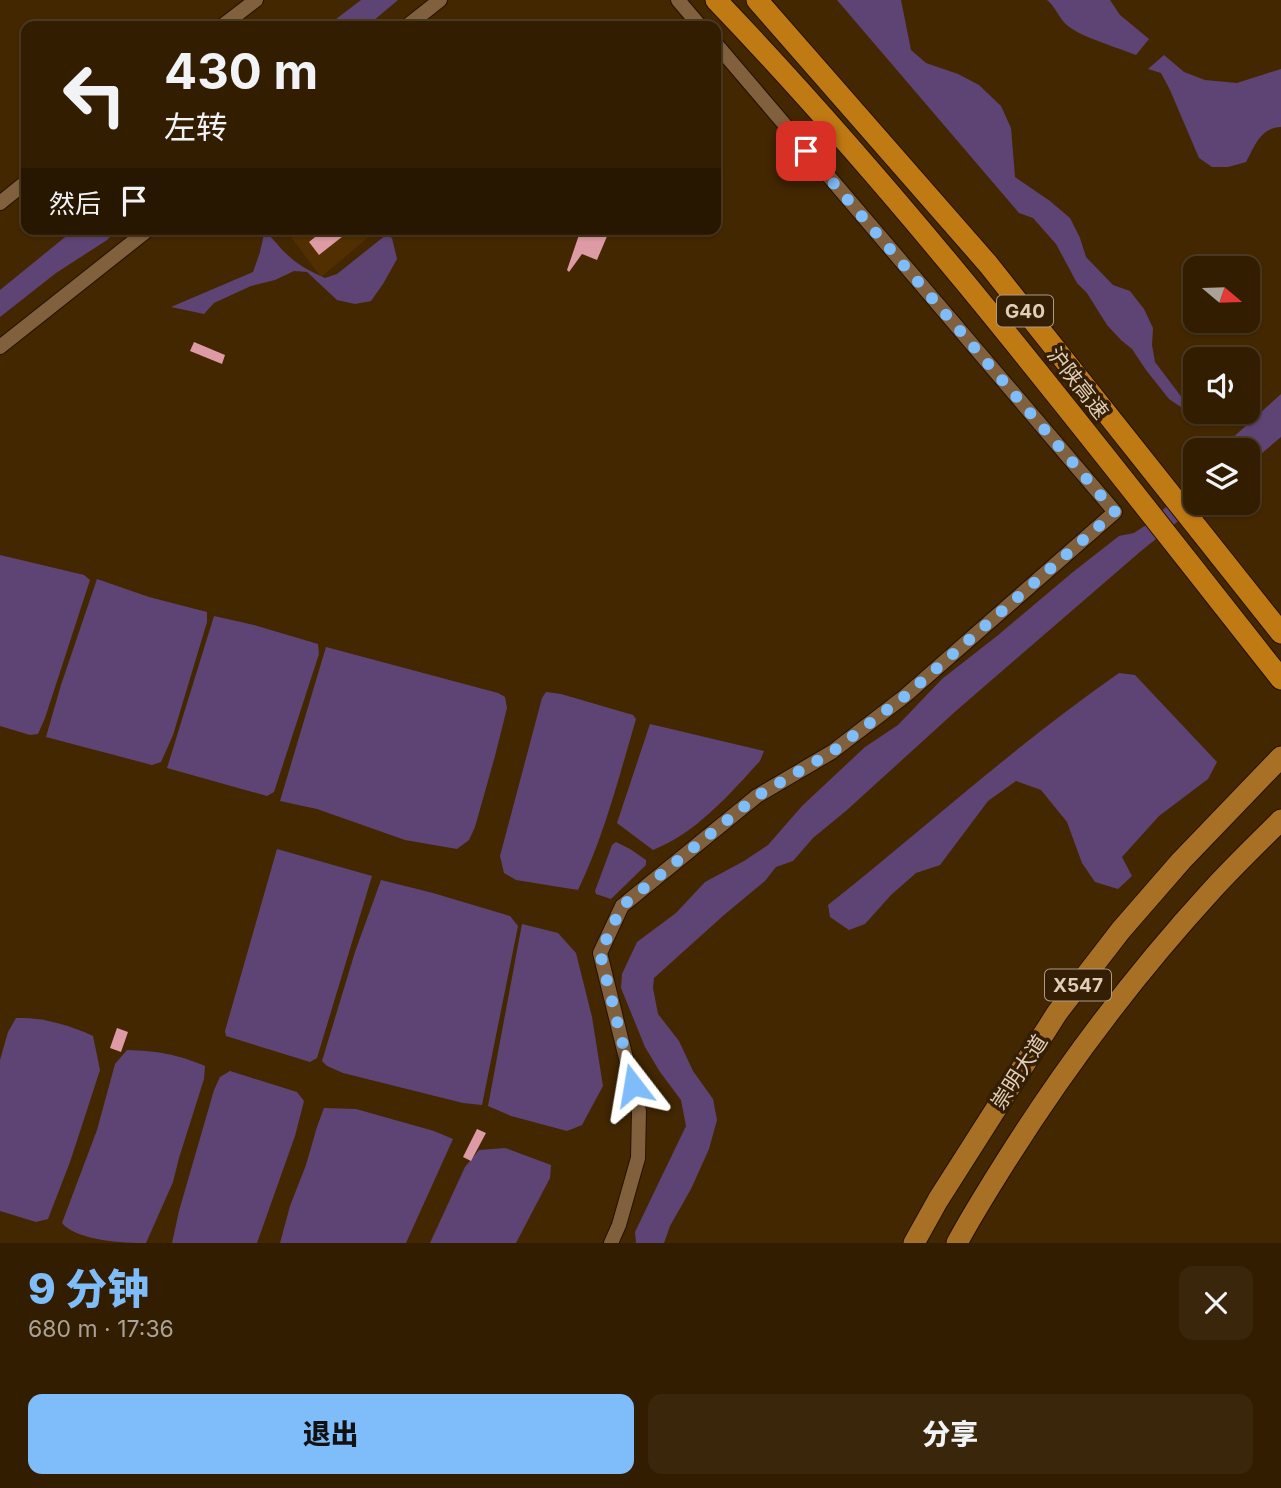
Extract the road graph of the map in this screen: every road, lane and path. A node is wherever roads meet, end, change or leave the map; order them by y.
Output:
1 (256, 0) edge
2 (440, 0) edge
3 (678, 0) edge
4 (716, 0) edge
5 (757, 0) edge
6 (229, 21) edge
7 (413, 21) edge
8 (696, 21) edge
9 (721, 50) edge
10 (21, 186) edge
11 (0, 203) edge
12 (141, 235) edge
13 (0, 347) edge
14 (1281, 633) edge
15 (1281, 679) edge
16 (1281, 758) edge
17 (1281, 820) edge
18 (611, 1243) edge
19 (914, 1243) edge
20 (957, 1243) edge

1 - 6 street
2 - 7 street
3 - 8 street
4 - 15 highway, 沪陕高速 / G40
5 - 14 highway, 沪陕高速 / G40
9 - 18 street
10 - 11 street
12 - 13 street
16 - 19 main road, 崇明大道 / X547
17 - 20 main road, 崇明大道 / X547

